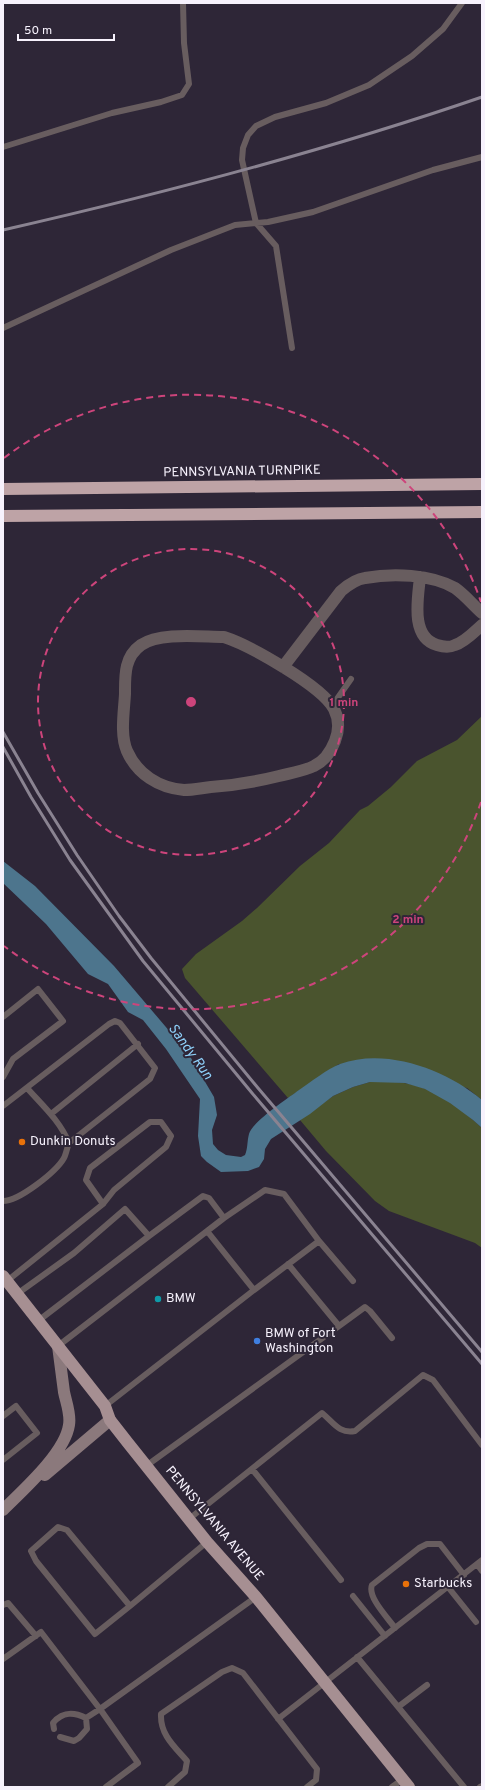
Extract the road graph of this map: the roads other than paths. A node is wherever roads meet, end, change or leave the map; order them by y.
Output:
1 (183, 3) edge
2 (462, 3) edge
3 (3, 146) edge
4 (482, 157) edge
5 (256, 223) junction
6 (3, 328) edge
7 (292, 348) dead end
8 (482, 484) edge
9 (3, 489) edge
10 (482, 512) edge
11 (3, 516) edge
12 (420, 577) junction
13 (482, 614) edge
14 (482, 625) edge
15 (283, 667) junction
16 (351, 679) dead end
17 (332, 706) junction
18 (3, 1017) edge
19 (138, 1044) junction
20 (3, 1078) edge
21 (27, 1088) junction
22 (3, 1106) edge
23 (51, 1114) junction
24 (69, 1143) junction
25 (3, 1201) edge
26 (103, 1204) junction
27 (224, 1218) junction
28 (207, 1231) junction
29 (149, 1236) junction
30 (319, 1241) junction
31 (288, 1264) junction
32 (5, 1278) edge
33 (353, 1281) dead end
34 (254, 1290) junction
35 (17, 1294) junction
36 (38, 1321) junction
37 (339, 1326) junction
38 (392, 1338) dead end
39 (58, 1346) junction
40 (105, 1406) junction
41 (3, 1416) edge
42 (110, 1420) junction
43 (482, 1446) edge
44 (3, 1460) edge
45 (146, 1466) junction
46 (252, 1470) junction
47 (3, 1510) edge
48 (189, 1519) junction
49 (207, 1542) junction
50 (480, 1562) edge
51 (482, 1571) edge
52 (464, 1575) junction
53 (341, 1580) dead end
54 (448, 1587) junction
55 (353, 1596) dead end
56 (256, 1597) junction
57 (3, 1606) edge
58 (130, 1606) junction
59 (476, 1622) dead end
60 (395, 1628) junction
61 (36, 1636) junction
62 (385, 1636) junction
63 (357, 1657) junction
64 (3, 1659) edge
65 (325, 1682) junction
66 (426, 1685) dead end
67 (398, 1707) junction
68 (100, 1709) junction
69 (86, 1718) junction
70 (278, 1719) junction
71 (54, 1729) dead end
72 (60, 1737) dead end
73 (406, 1783) edge
74 (172, 1786) edge
75 (106, 1787) edge
76 (307, 1787) edge
77 (392, 1787) edge
78 (464, 1787) edge

1 - 3 lane
2 - 5 lane
4 - 5 lane
5 - 6 lane
5 - 7 lane
8 - 9 highway, PENNSYLVANIA TURNPIKE
10 - 11 highway
12 - 13 street
12 - 14 street
12 - 15 street
15 - 17 street
15 - 17 street
16 - 17 lane
18 - 20 lane
19 - 21 lane
19 - 23 lane
19 - 24 lane
21 - 22 lane
21 - 23 lane
23 - 24 lane
24 - 25 lane
26 - 26 lane
26 - 32 lane
27 - 28 lane
27 - 29 lane
27 - 30 lane
28 - 34 lane
28 - 39 lane
29 - 35 lane
29 - 36 lane
30 - 31 lane
30 - 33 lane
31 - 34 lane
31 - 37 lane
32 - 35 main road, PENNSYLVANIA AVENUE
34 - 40 lane
35 - 36 main road, PENNSYLVANIA AVENUE
36 - 39 main road, PENNSYLVANIA AVENUE
37 - 38 lane
37 - 45 lane
39 - 40 main road, PENNSYLVANIA AVENUE
39 - 47 street
40 - 42 main road, PENNSYLVANIA AVENUE
41 - 44 lane
42 - 45 main road, PENNSYLVANIA AVENUE
42 - 47 street
43 - 46 lane
45 - 48 main road, PENNSYLVANIA AVENUE
46 - 48 lane
46 - 53 lane
48 - 49 main road, PENNSYLVANIA AVENUE
49 - 56 main road, PENNSYLVANIA AVENUE
49 - 58 lane
50 - 51 lane
50 - 52 lane
52 - 54 lane
52 - 60 lane
54 - 59 lane
54 - 60 lane
55 - 62 lane
56 - 65 main road, PENNSYLVANIA AVENUE
56 - 68 lane
57 - 61 lane
58 - 58 lane
60 - 62 lane
61 - 64 lane
61 - 68 lane
62 - 63 lane
63 - 65 lane
63 - 67 lane
65 - 70 lane
65 - 73 main road, PENNSYLVANIA AVENUE
66 - 67 lane
67 - 78 lane
68 - 69 lane
68 - 75 lane
69 - 71 lane
69 - 72 lane
70 - 74 lane
70 - 76 lane
73 - 77 lane

